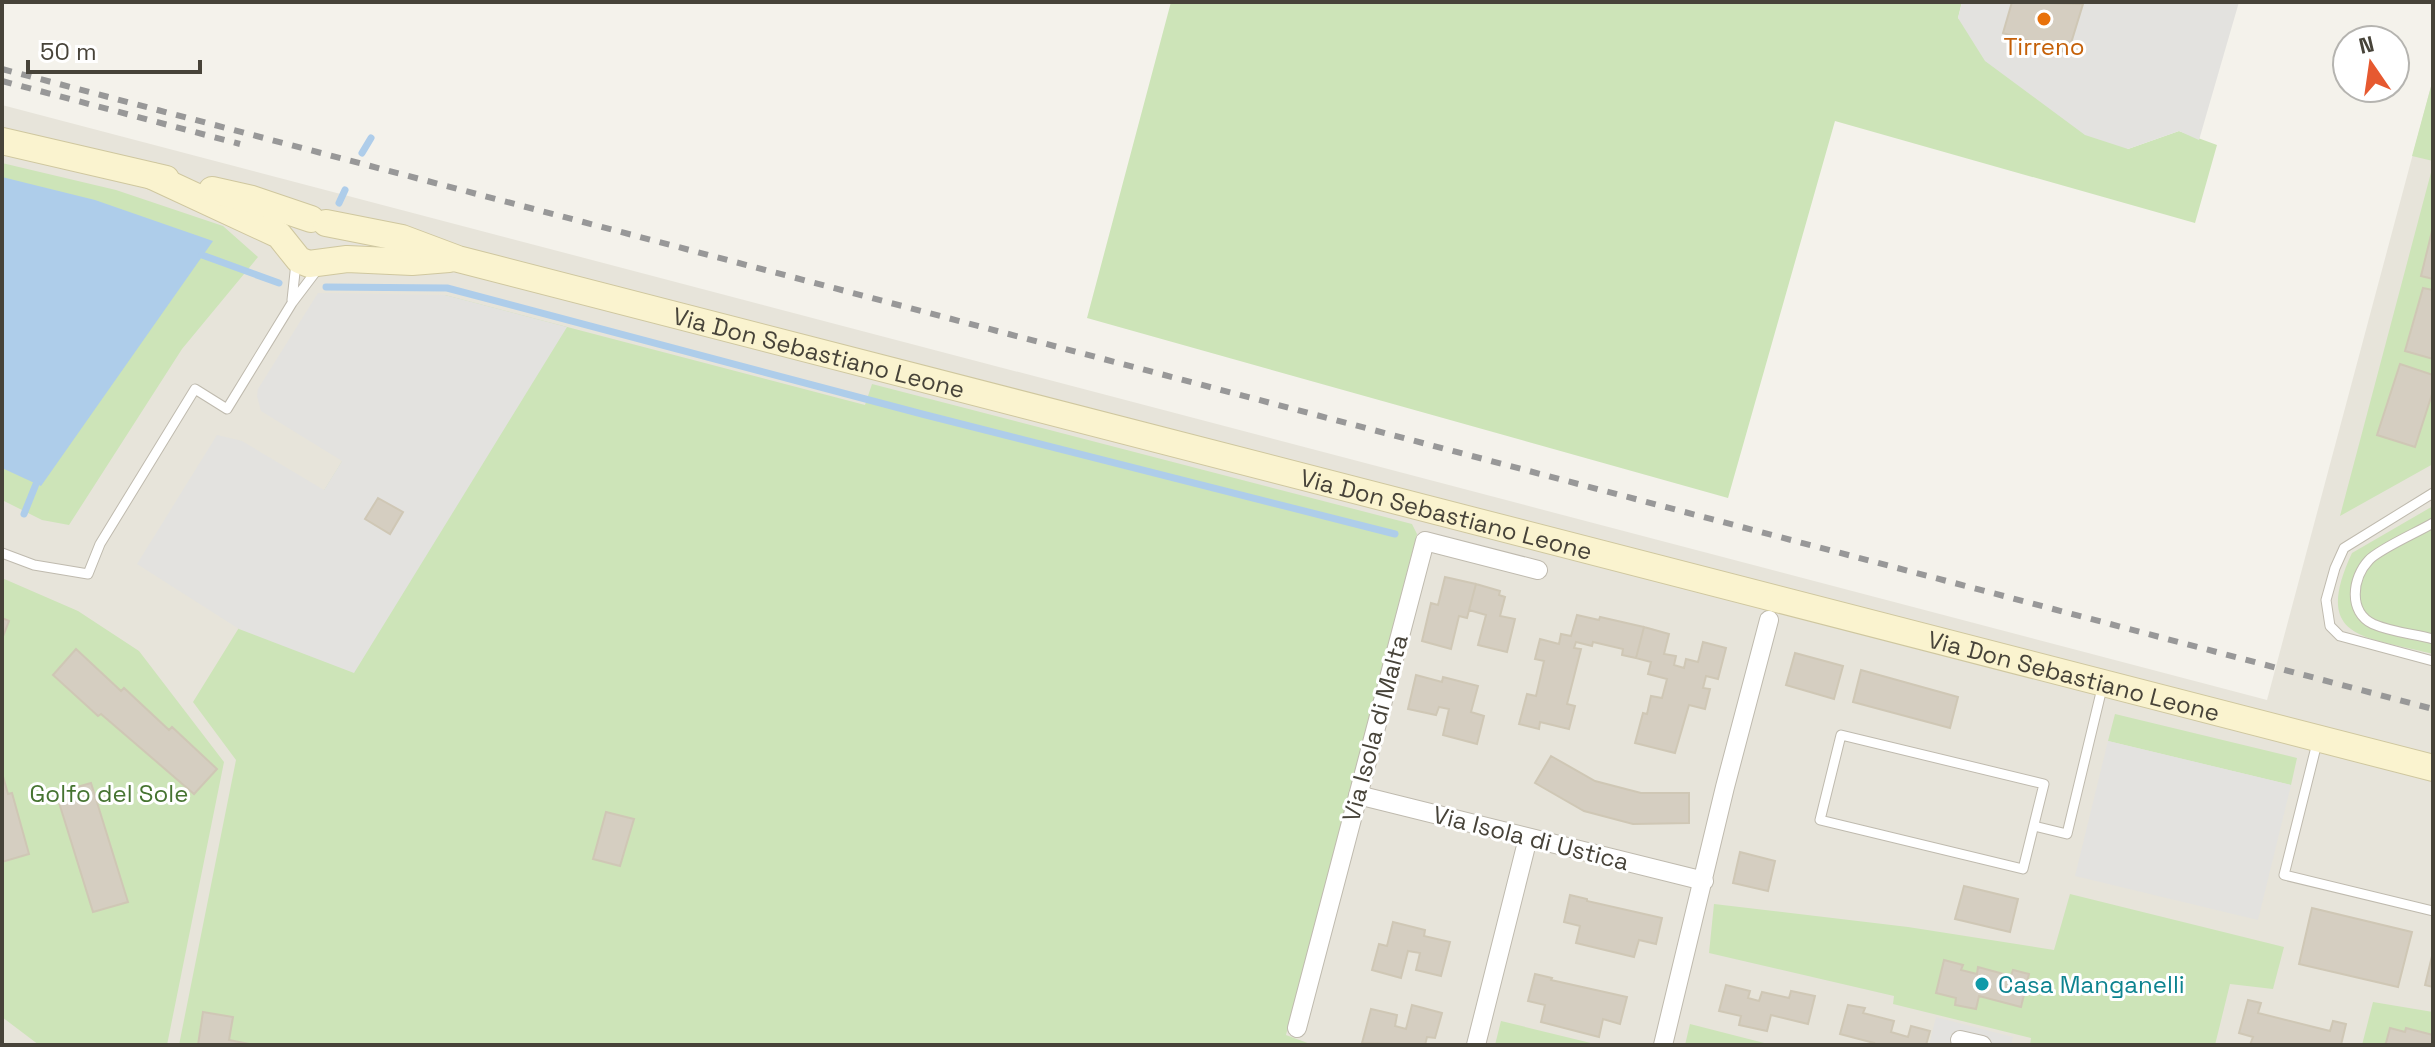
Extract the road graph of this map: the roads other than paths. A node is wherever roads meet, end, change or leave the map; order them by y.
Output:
1 (2, 141) edge
2 (152, 176) junction
3 (319, 221) junction
4 (294, 252) junction
5 (458, 259) junction
6 (325, 261) junction
7 (292, 303) junction
8 (2433, 493) edge
9 (2433, 523) edge
10 (2, 553) edge
11 (1538, 570) dead end
12 (1769, 620) dead end
13 (2433, 639) edge
14 (2433, 661) edge
15 (2103, 683) junction
16 (2318, 738) junction
17 (2433, 768) edge
18 (1358, 795) junction
19 (2034, 826) junction
20 (1528, 838) junction
21 (1704, 881) junction
22 (2433, 911) edge
23 (1297, 1028) dead end
24 (1960, 1040) dead end
25 (1476, 1045) edge
26 (1663, 1045) edge
27 (1982, 1045) edge

1 - 2 street, Via Don Sebastiano Leone
2 - 3 street, Via Don Sebastiano Leone
2 - 4 street, Via Don Sebastiano Leone
3 - 4 street
3 - 5 street, Via Don Sebastiano Leone
3 - 6 street
4 - 6 street, Via Don Sebastiano Leone
4 - 7 lane
5 - 6 street, Via Don Sebastiano Leone
5 - 15 street, Via Don Sebastiano Leone
6 - 7 lane
7 - 10 lane
8 - 14 lane
9 - 13 lane
11 - 18 street, Via Isola di Malta
12 - 21 street
15 - 16 street, Via Don Sebastiano Leone
15 - 19 lane
16 - 17 street, Via Don Sebastiano Leone
16 - 22 lane
18 - 20 street, Via Isola di Ustica
18 - 23 street, Via Isola di Malta
19 - 19 lane
20 - 21 street, Via Isola di Ustica
20 - 25 street
21 - 26 street
24 - 27 street

